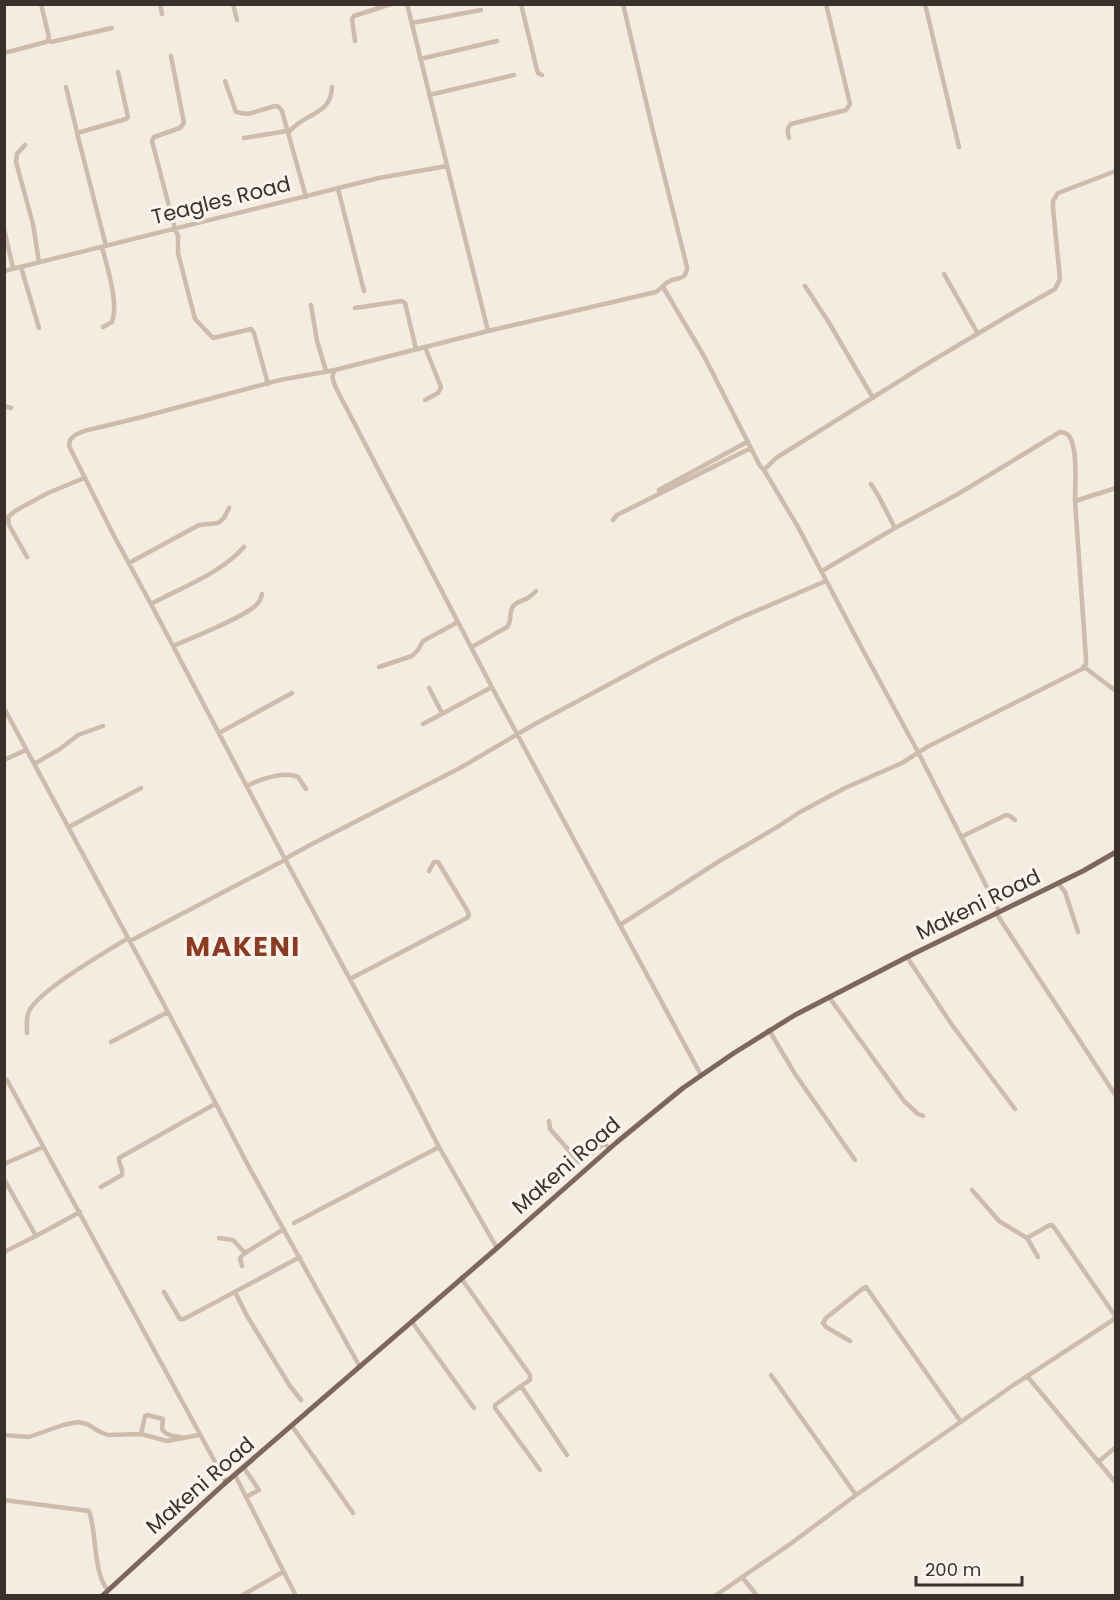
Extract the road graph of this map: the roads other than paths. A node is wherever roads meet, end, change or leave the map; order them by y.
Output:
1 (41, 4) edge
2 (160, 4) edge
3 (233, 4) edge
4 (391, 4) edge
5 (407, 4) edge
6 (521, 4) edge
7 (623, 4) edge
8 (826, 4) edge
9 (925, 4) edge
10 (481, 10) dead end
11 (162, 14) dead end
12 (237, 20) dead end
13 (412, 23) junction
14 (112, 28) dead end
15 (48, 40) junction
16 (355, 41) dead end
17 (497, 41) dead end
18 (4, 53) edge
19 (171, 56) dead end
20 (420, 59) junction
21 (118, 72) dead end
22 (514, 75) dead end
23 (542, 75) dead end
24 (225, 81) dead end
25 (66, 87) dead end
26 (333, 87) dead end
27 (429, 95) junction
28 (288, 131) junction
29 (77, 132) junction
30 (244, 138) dead end
31 (789, 138) dead end
32 (25, 145) dead end
33 (959, 147) dead end
34 (447, 166) junction
35 (1116, 171) edge
36 (338, 189) junction
37 (306, 197) junction
38 (4, 229) edge
39 (175, 229) junction
40 (104, 246) junction
41 (39, 262) junction
42 (21, 267) junction
43 (13, 268) junction
44 (4, 271) edge
45 (944, 274) dead end
46 (805, 286) dead end
47 (663, 287) junction
48 (364, 291) dead end
49 (311, 305) dead end
50 (355, 308) dead end
51 (103, 327) dead end
52 (39, 328) dead end
53 (488, 331) junction
54 (978, 334) junction
55 (425, 347) junction
56 (416, 349) junction
57 (335, 370) junction
58 (326, 371) junction
59 (268, 384) junction
60 (873, 398) junction
61 (425, 400) dead end
62 (4, 406) edge
63 (11, 408) dead end
64 (747, 442) junction
65 (751, 448) junction
66 (764, 470) junction
67 (84, 478) junction
68 (871, 484) dead end
69 (1116, 488) edge
70 (659, 490) dead end
71 (1075, 501) junction
72 (230, 508) dead end
73 (613, 520) dead end
74 (895, 528) junction
75 (244, 547) dead end
76 (27, 557) dead end
77 (129, 563) junction
78 (822, 571) junction
79 (826, 581) junction
80 (536, 591) dead end
81 (262, 594) dead end
82 (151, 604) junction
83 (458, 622) junction
84 (173, 646) junction
85 (472, 647) junction
86 (379, 667) dead end
87 (1084, 667) junction
88 (492, 687) junction
89 (429, 688) dead end
90 (1116, 691) edge
91 (292, 693) dead end
92 (4, 708) edge
93 (442, 713) junction
94 (423, 724) dead end
95 (103, 726) dead end
96 (219, 732) junction
97 (517, 734) junction
98 (26, 750) junction
99 (918, 752) junction
100 (4, 760) edge
101 (34, 764) junction
102 (247, 786) junction
103 (141, 788) dead end
104 (306, 789) dead end
105 (1015, 820) dead end
106 (69, 827) junction
107 (961, 837) junction
108 (1116, 852) edge
109 (285, 859) junction
110 (429, 871) dead end
111 (1058, 883) junction
112 (997, 912) junction
113 (620, 925) junction
114 (1078, 932) dead end
115 (129, 940) junction
116 (907, 957) junction
117 (350, 979) junction
118 (829, 997) junction
119 (168, 1011) junction
120 (769, 1030) junction
121 (27, 1033) dead end
122 (111, 1042) dead end
123 (701, 1075) junction
124 (4, 1080) edge
125 (1116, 1084) edge
126 (1109, 1085) junction
127 (1116, 1096) edge
128 (215, 1104) junction
129 (1015, 1109) dead end
130 (923, 1116) dead end
131 (549, 1122) dead end
132 (439, 1146) junction
133 (43, 1147) junction
134 (609, 1149) junction
135 (855, 1160) dead end
136 (4, 1164) edge
137 (4, 1179) edge
138 (101, 1187) dead end
139 (972, 1190) dead end
140 (80, 1212) junction
141 (294, 1223) dead end
142 (284, 1228) junction
143 (36, 1236) junction
144 (219, 1238) dead end
145 (1027, 1238) junction
146 (497, 1248) junction
147 (4, 1252) edge
148 (245, 1253) junction
149 (300, 1257) junction
150 (1038, 1257) dead end
151 (242, 1266) dead end
152 (461, 1278) junction
153 (164, 1292) dead end
154 (235, 1292) junction
155 (1116, 1317) edge
156 (412, 1322) junction
157 (850, 1341) dead end
158 (360, 1367) junction
159 (771, 1375) dead end
160 (1027, 1376) junction
161 (521, 1386) junction
162 (301, 1400) dead end
163 (474, 1408) dead end
164 (961, 1422) junction
165 (292, 1426) junction
166 (141, 1434) junction
167 (4, 1435) edge
168 (199, 1435) junction
169 (184, 1438) junction
170 (1116, 1447) edge
171 (567, 1455) dead end
172 (1098, 1462) junction
173 (244, 1468) junction
174 (540, 1470) dead end
175 (235, 1475) junction
176 (226, 1482) junction
177 (1116, 1483) edge
178 (855, 1495) junction
179 (246, 1497) junction
180 (4, 1500) edge
181 (353, 1512) dead end
182 (283, 1572) junction
183 (742, 1578) junction
184 (108, 1590) junction
185 (243, 1595) edge
186 (102, 1596) edge
187 (296, 1596) edge
188 (715, 1596) edge
189 (757, 1596) edge

1 - 15 street
2 - 11 street
3 - 12 street
4 - 16 street
5 - 13 street
6 - 23 street
7 - 47 street
8 - 31 street
9 - 33 street
10 - 13 street
13 - 20 street
14 - 15 street
15 - 18 street
17 - 20 street
19 - 39 street
20 - 27 street
21 - 29 street
22 - 27 street
24 - 28 street
25 - 29 street
26 - 28 street
27 - 34 street
28 - 30 street
28 - 37 street
29 - 40 street
32 - 41 street
34 - 36 street, Teagles Road
34 - 53 street
35 - 54 street
36 - 37 street, Teagles Road
36 - 48 street
37 - 39 street, Teagles Road
38 - 43 street
39 - 40 street, Teagles Road
39 - 59 street
40 - 41 street, Teagles Road
40 - 51 street
41 - 42 street, Teagles Road
42 - 43 street, Teagles Road
42 - 52 street
43 - 44 street, Teagles Road
45 - 54 street
46 - 60 street
47 - 53 street
47 - 64 street
49 - 58 street
50 - 56 street
53 - 55 street
54 - 60 street
55 - 56 street
55 - 61 street
56 - 57 street
57 - 58 street
57 - 83 street
58 - 59 street
59 - 67 street
60 - 66 street
62 - 63 street
64 - 65 street
64 - 70 street
65 - 66 street
65 - 73 street
66 - 78 street
67 - 76 street
67 - 77 street
68 - 74 street
69 - 71 street
71 - 74 street
71 - 87 street
72 - 77 street
74 - 78 street
75 - 82 street
77 - 82 street
78 - 79 street
79 - 97 street
79 - 99 street
80 - 85 street
81 - 84 street
82 - 84 street
83 - 85 street
83 - 86 street
84 - 96 street
85 - 88 street
87 - 90 street
87 - 99 street
88 - 93 street
88 - 97 street
89 - 93 street
91 - 96 street
92 - 98 street
93 - 94 street
95 - 101 street
96 - 102 street
97 - 109 street
97 - 113 street
98 - 100 street
98 - 101 street
99 - 107 street
99 - 113 street
101 - 106 street
102 - 104 street
102 - 109 street
103 - 106 street
105 - 107 street
106 - 115 street
107 - 112 street
108 - 111 main road, Makeni Road
109 - 115 street
109 - 117 street
110 - 117 street
111 - 112 main road, Makeni Road
111 - 114 street
112 - 116 main road, Makeni Road
112 - 126 street
113 - 123 street
115 - 119 street
115 - 121 street
116 - 118 main road, Makeni Road
116 - 129 street
117 - 132 street
118 - 120 main road, Makeni Road
118 - 130 street
119 - 122 street
119 - 128 street
120 - 123 main road, Makeni Road
120 - 135 street
123 - 134 main road, Makeni Road
124 - 133 street
125 - 126 street
126 - 127 street
128 - 138 street
128 - 142 street
131 - 134 street
132 - 141 street
132 - 146 street
133 - 136 street
133 - 140 street
134 - 146 main road, Makeni Road
137 - 143 street
139 - 145 street
140 - 143 street
140 - 168 street
142 - 148 street
142 - 149 street
143 - 147 street
144 - 148 street
145 - 150 street
145 - 155 street
146 - 152 main road, Makeni Road
148 - 151 street
149 - 154 street
149 - 158 street
152 - 156 main road, Makeni Road
152 - 161 street
153 - 154 street
154 - 162 street
155 - 160 street
156 - 158 main road, Makeni Road
156 - 163 street
157 - 164 street
158 - 165 main road, Makeni Road
159 - 178 street
160 - 164 street
160 - 172 street
161 - 171 street
161 - 174 street
164 - 178 street
165 - 173 main road, Makeni Road
165 - 181 street
166 - 167 street
166 - 169 street
166 - 169 street
168 - 169 street
168 - 176 street
170 - 172 street
172 - 177 street
173 - 175 main road, Makeni Road
173 - 179 street
175 - 176 main road, Makeni Road
175 - 179 street
176 - 184 main road, Makeni Road
178 - 183 street
179 - 182 street
180 - 184 street
182 - 185 street
182 - 187 street
183 - 188 street
183 - 189 street
184 - 186 main road, Makeni Road

